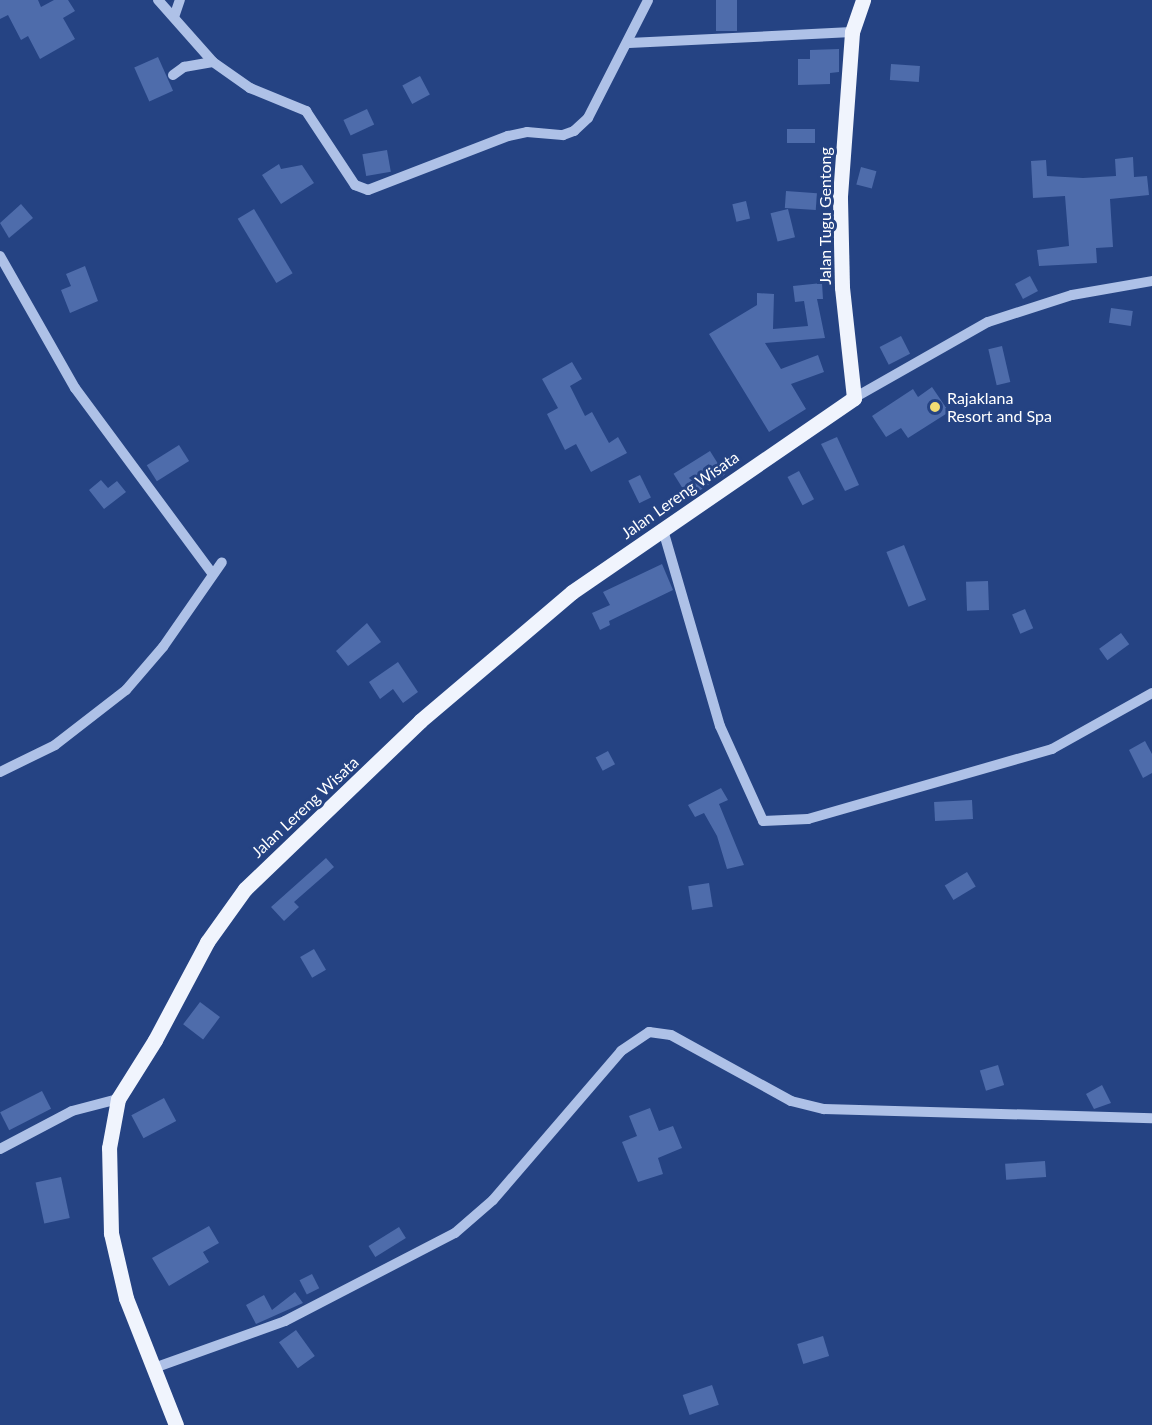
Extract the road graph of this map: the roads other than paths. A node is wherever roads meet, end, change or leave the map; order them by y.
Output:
1 (158, 0) edge
2 (180, 0) edge
3 (648, 0) edge
4 (863, 0) edge
5 (174, 17) junction
6 (852, 32) junction
7 (629, 43) junction
8 (213, 62) junction
9 (173, 75) dead end
10 (0, 256) edge
11 (1152, 281) edge
12 (854, 398) junction
13 (663, 530) junction
14 (222, 562) dead end
15 (212, 573) junction
16 (1152, 693) edge
17 (0, 772) edge
18 (118, 1099) junction
19 (1152, 1118) edge
20 (0, 1149) edge
21 (154, 1368) junction
22 (176, 1425) edge

1 - 5 street
2 - 5 street
3 - 7 street
4 - 6 main road, Jalan Tugu Gentong
5 - 8 street
6 - 7 street
6 - 12 main road, Jalan Tugu Gentong
7 - 8 street
8 - 9 street
10 - 15 street
11 - 12 street
12 - 13 main road, Jalan Lereng Wisata
13 - 16 street
13 - 18 main road, Jalan Lereng Wisata
14 - 15 street
15 - 17 street
18 - 20 street
18 - 21 main road, Jalan Lereng Wisata
19 - 21 street
21 - 22 main road, Jalan Lereng Wisata

